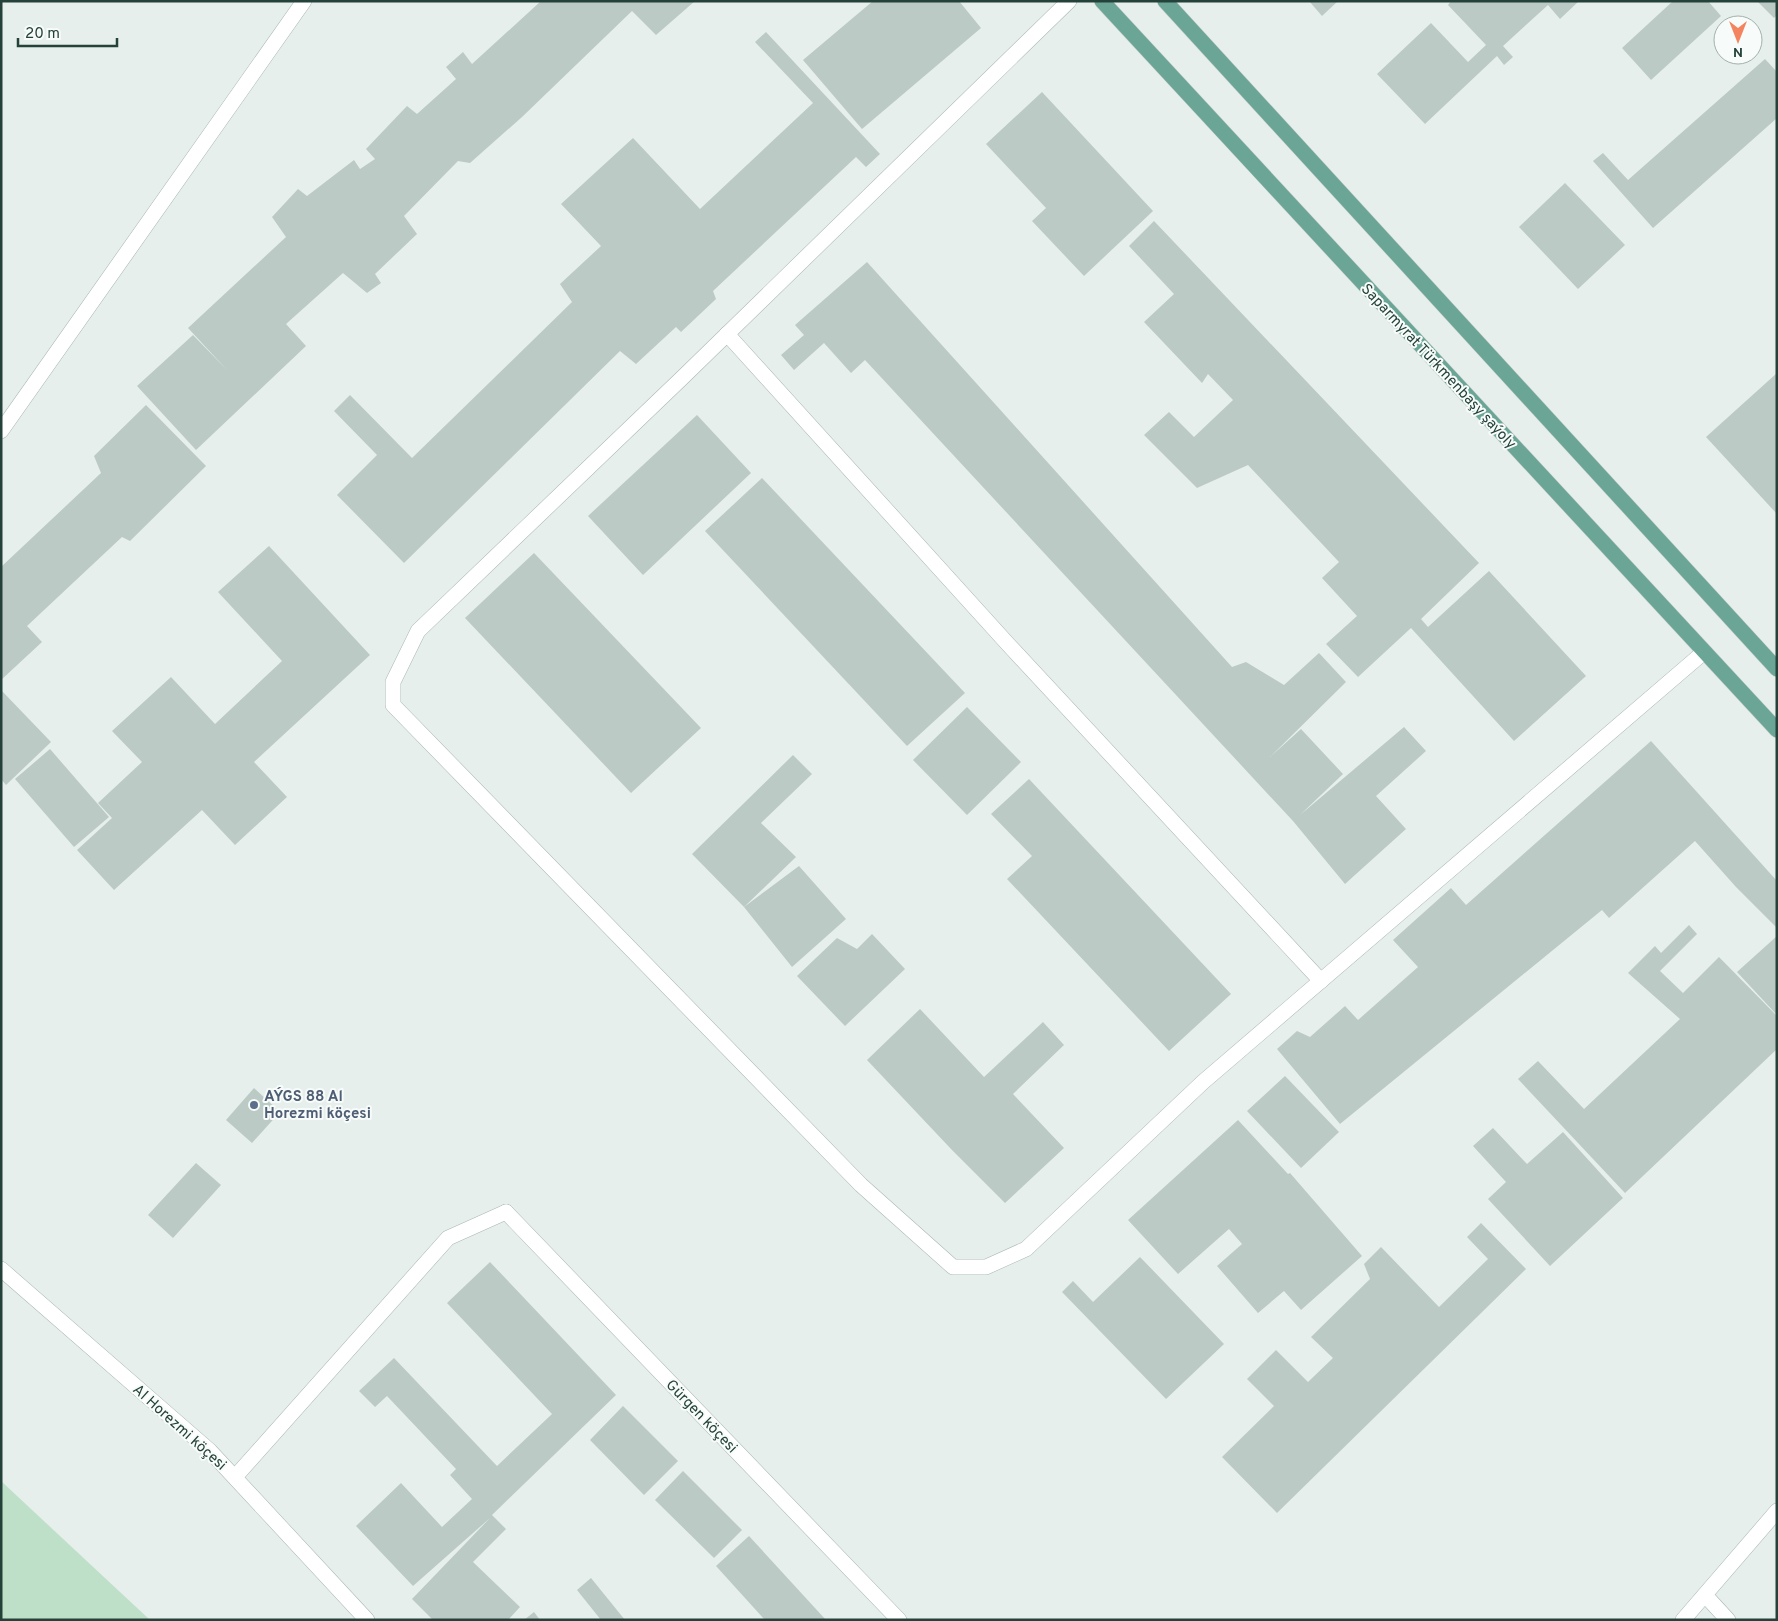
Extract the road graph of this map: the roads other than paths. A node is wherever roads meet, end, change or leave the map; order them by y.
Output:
1 (304, 1) edge
2 (1069, 1) edge
3 (1102, 1) edge
4 (1165, 1) edge
5 (728, 334) junction
6 (1, 431) edge
7 (1704, 652) junction
8 (1777, 669) edge
9 (1777, 730) edge
10 (1321, 981) junction
11 (1, 1269) edge
12 (235, 1477) junction
13 (1777, 1511) edge
14 (1705, 1594) junction
15 (366, 1620) edge
16 (899, 1620) edge
17 (1683, 1620) edge
18 (1728, 1620) edge

1 - 6 street
2 - 5 street
3 - 7 main road, Saparmyrat Türkmenbaşy şaýoly
4 - 8 main road
5 - 10 street
5 - 10 street
7 - 9 main road, Saparmyrat Türkmenbaşy şaýoly
7 - 10 street
11 - 12 street, Al Horezmi köçesi
12 - 15 street, Al Horezmi köçesi
12 - 16 street, Gürgen köçesi
13 - 14 street
14 - 17 street
14 - 18 street

